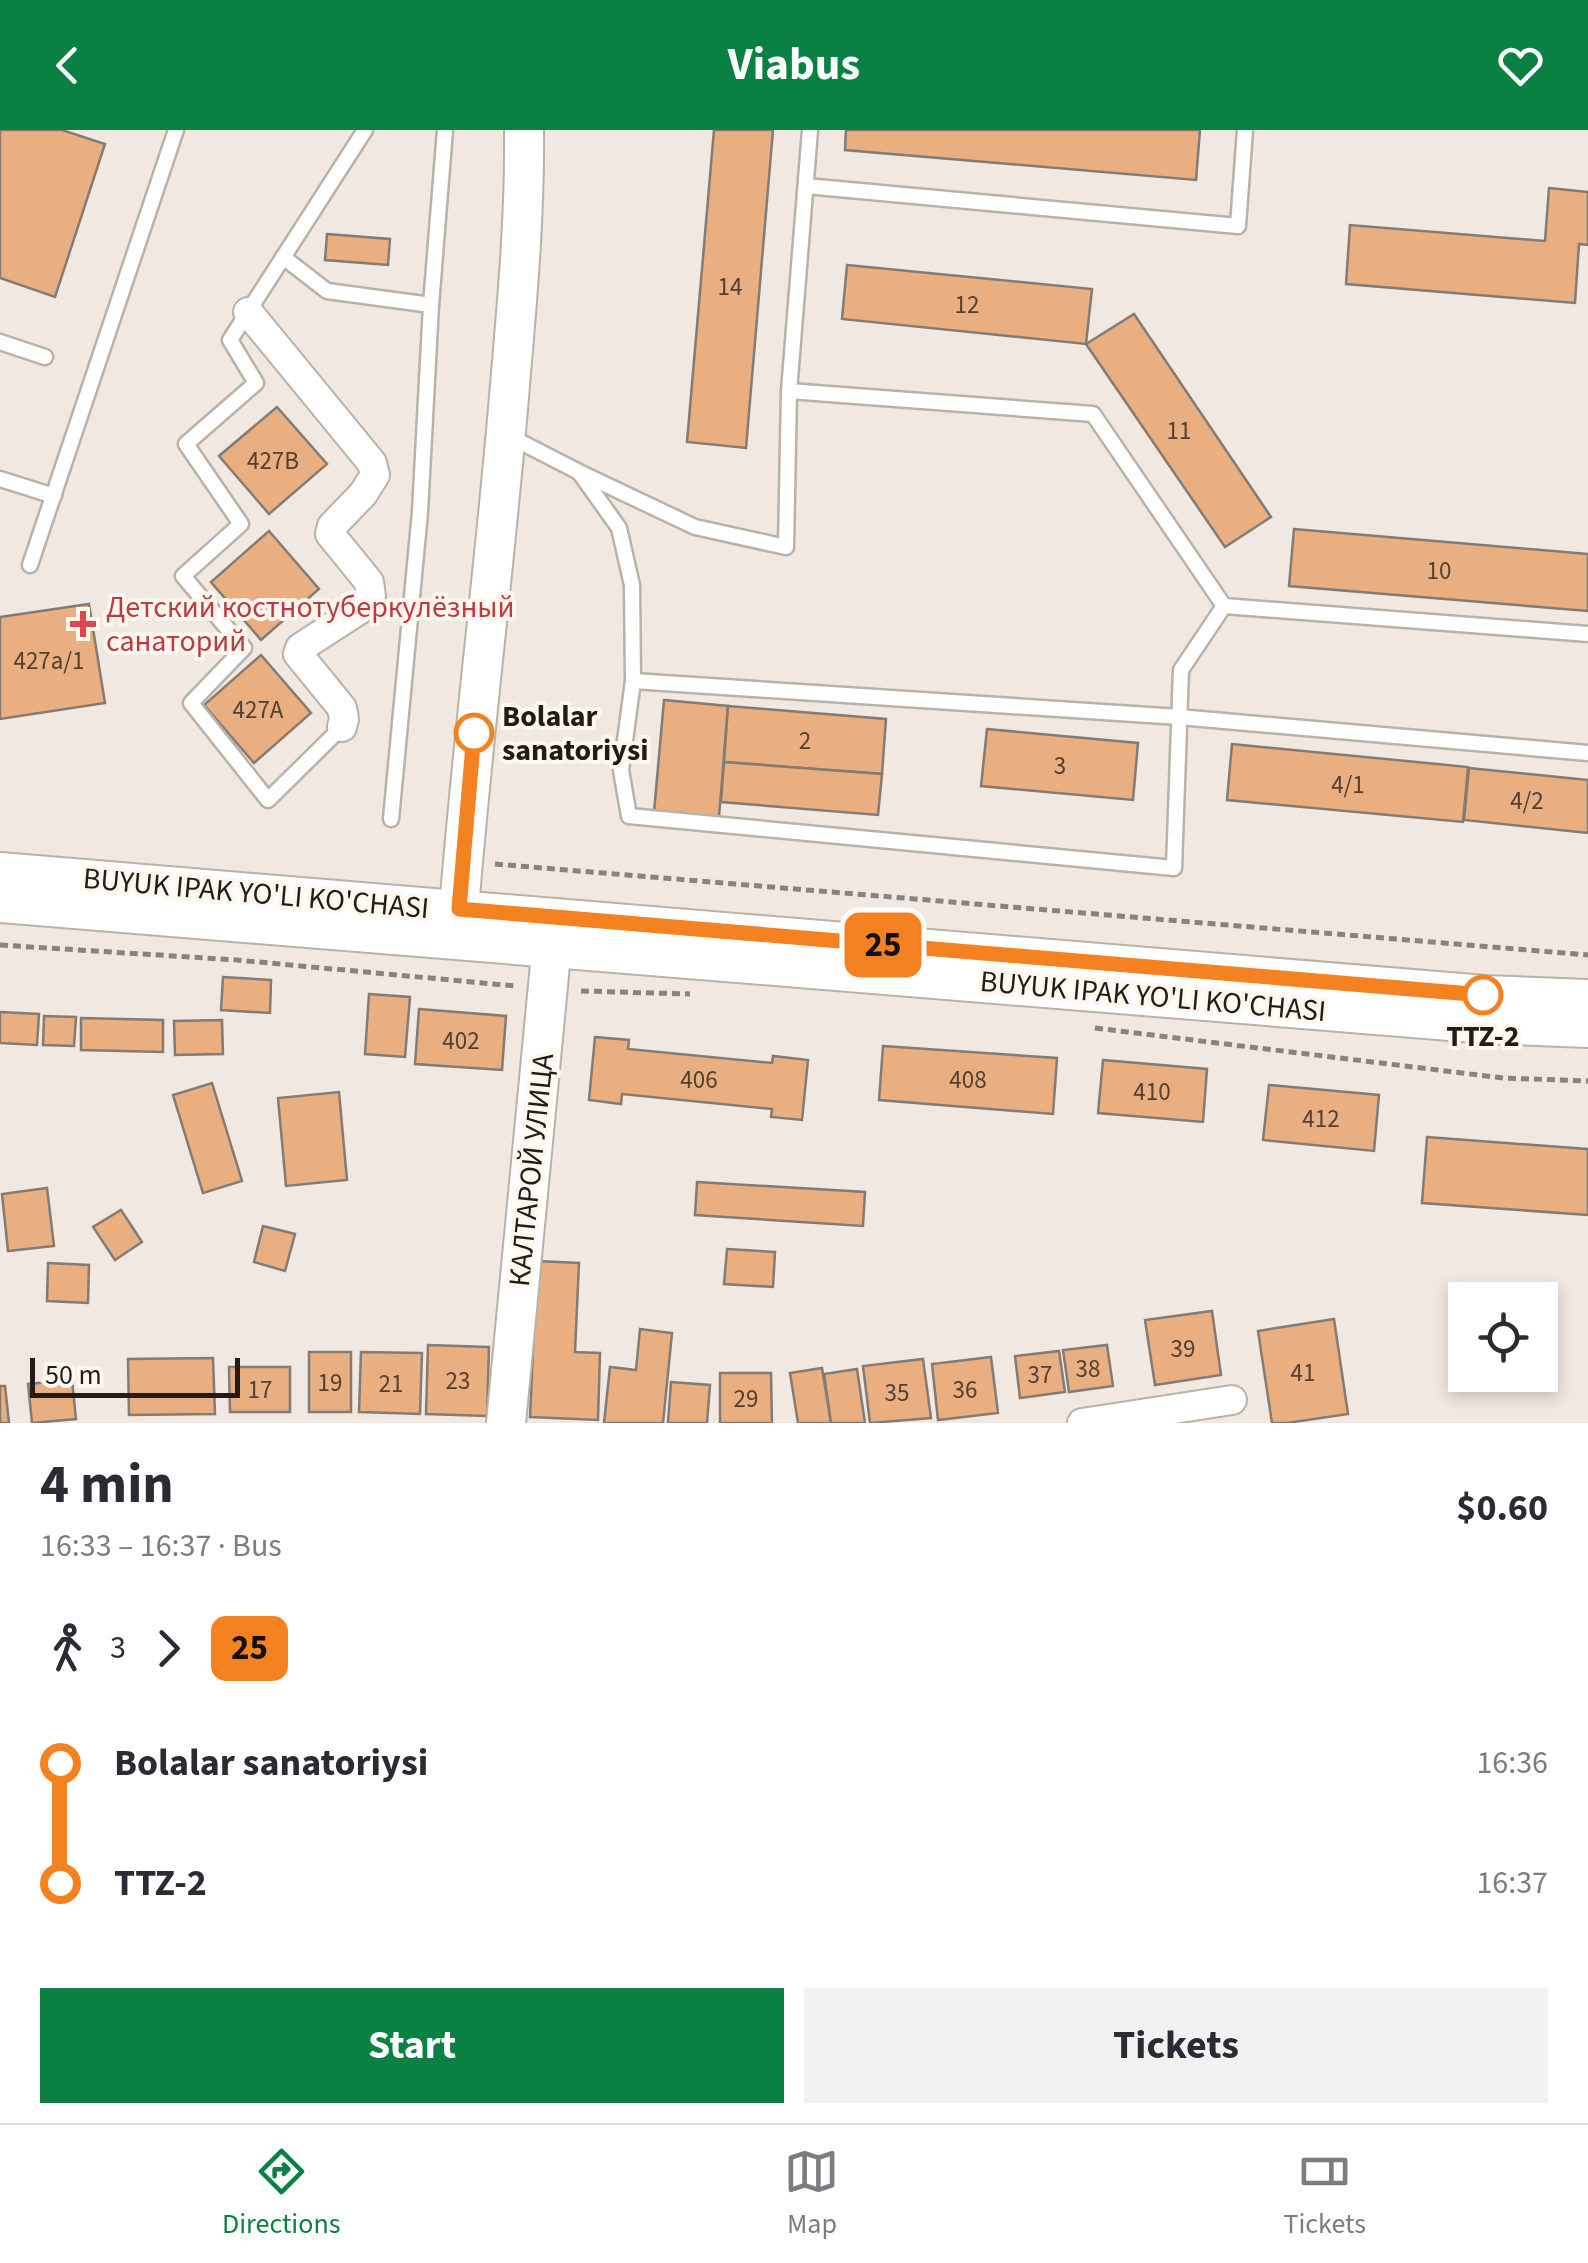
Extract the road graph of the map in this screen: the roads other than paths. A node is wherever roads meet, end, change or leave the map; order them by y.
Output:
1 (176, 130) edge
2 (365, 130) edge
3 (445, 130) edge
4 (524, 130) edge
5 (810, 130) edge
6 (1245, 130) edge
7 (806, 186) junction
8 (284, 257) junction
9 (431, 306) junction
10 (248, 312) junction
11 (0, 342) edge
12 (44, 357) dead end
13 (789, 391) junction
14 (506, 435) junction
15 (579, 472) junction
16 (0, 479) edge
17 (54, 496) junction
18 (30, 565) dead end
19 (1224, 606) junction
20 (1588, 634) edge
21 (632, 681) junction
22 (1179, 717) junction
23 (342, 727) joint
24 (1588, 754) edge
25 (391, 819) dead end
26 (0, 872) edge
27 (0, 904) edge
28 (458, 924) junction
29 (554, 932) junction
30 (1588, 999) edge
31 (1588, 1028) edge
32 (1232, 1400) dead end
33 (506, 1423) edge
34 (1082, 1423) edge

1 - 17 lane
2 - 8 lane
3 - 9 lane
4 - 14 main road
5 - 7 lane
6 - 7 lane
7 - 13 lane
8 - 9 lane
8 - 10 lane
9 - 25 lane
10 - 23 street
10 - 23 lane
11 - 12 lane
13 - 15 lane
13 - 19 lane
14 - 15 lane
14 - 28 main road
15 - 21 lane
16 - 17 lane
17 - 18 lane
19 - 20 lane
19 - 22 lane
21 - 22 lane
21 - 22 lane
22 - 24 lane
26 - 28 main road, BUYUK IPAK YO'LI KO'CHASI
27 - 28 main road, BUYUK IPAK YO'LI KO'CHASI
28 - 29 main road, BUYUK IPAK YO'LI KO'CHASI
29 - 30 main road, BUYUK IPAK YO'LI KO'CHASI
29 - 31 main road, BUYUK IPAK YO'LI KO'CHASI
29 - 33 main road, КАЛТАРОЙ УЛИЦА
32 - 34 street

